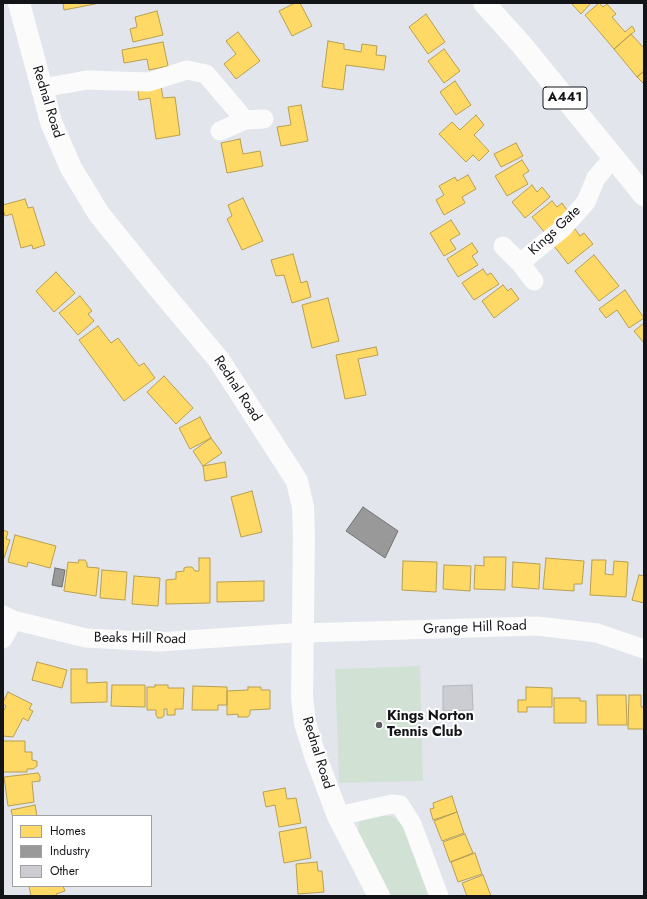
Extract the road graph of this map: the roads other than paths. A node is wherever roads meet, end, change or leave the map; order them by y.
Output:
1 (19, 3) edge
2 (484, 3) edge
3 (42, 88) junction
4 (264, 119) dead end
5 (245, 120) junction
6 (220, 131) dead end
7 (613, 158) junction
8 (644, 195) edge
9 (503, 246) dead end
10 (520, 263) junction
11 (534, 281) dead end
12 (8, 618) edge
13 (304, 633) junction
14 (3, 639) edge
15 (644, 649) edge
16 (338, 816) junction
17 (379, 896) edge
18 (439, 896) edge

1 - 3 main road, Rednal Road
2 - 7 main road, A441
3 - 5 street
3 - 13 main road, Rednal Road
4 - 5 street
5 - 6 street
7 - 8 main road, A441
7 - 10 street, Kings Gate
9 - 10 street, Kings Gate
10 - 11 street, Kings Gate
12 - 13 street, Beaks Hill Road
12 - 14 street
13 - 15 street, Grange Hill Road
13 - 16 main road, Rednal Road
16 - 17 main road, Rednal Road
16 - 18 street

